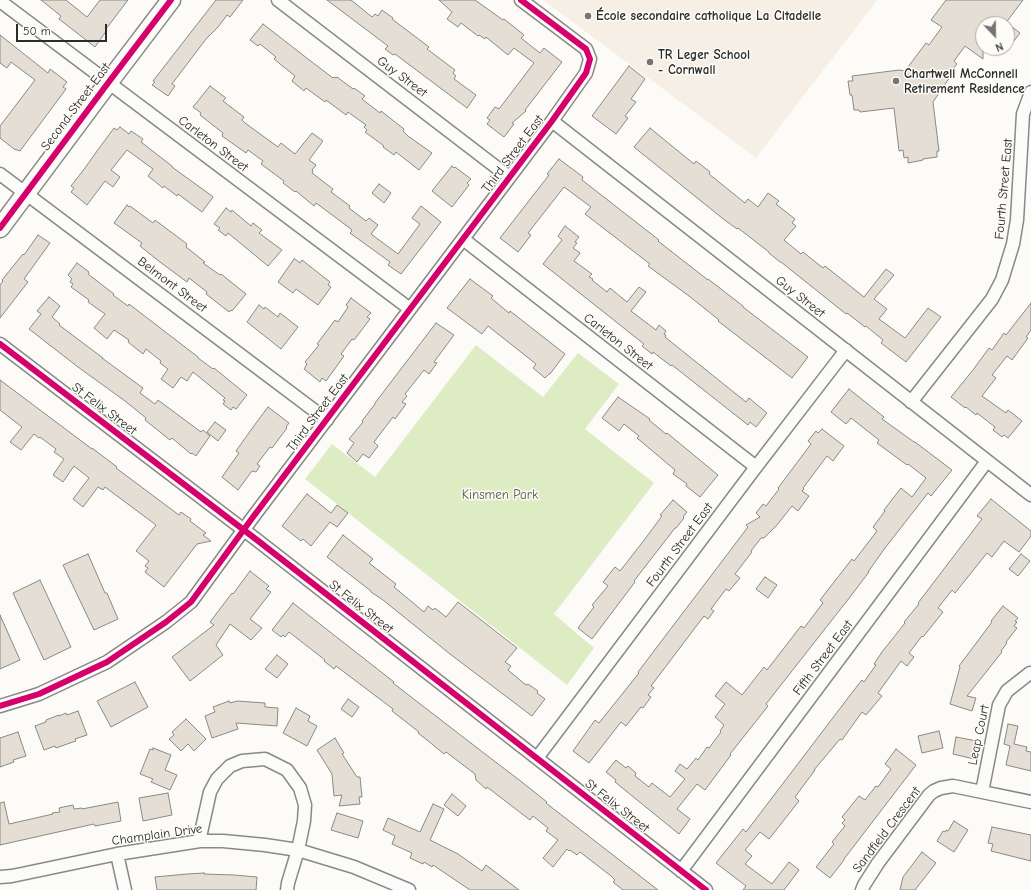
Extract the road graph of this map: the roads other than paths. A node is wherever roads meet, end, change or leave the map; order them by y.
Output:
1 (171, 0) edge
2 (278, 0) edge
3 (521, 0) edge
4 (0, 1) edge
5 (108, 83) junction
6 (1031, 92) edge
7 (552, 121) junction
8 (0, 174) edge
9 (509, 177) junction
10 (26, 194) junction
11 (0, 228) edge
12 (463, 239) junction
13 (410, 309) junction
14 (0, 344) edge
15 (846, 350) junction
16 (911, 402) junction
17 (327, 420) junction
18 (987, 462) junction
19 (756, 467) junction
20 (1031, 495) edge
21 (244, 530) junction
22 (1030, 673) edge
23 (0, 706) edge
24 (538, 758) junction
25 (982, 792) junction
26 (1031, 802) edge
27 (200, 841) junction
28 (298, 850) junction
29 (117, 854) junction
30 (681, 871) junction
31 (0, 877) edge
32 (125, 890) edge
33 (287, 890) edge
34 (408, 890) edge
35 (706, 890) edge
36 (862, 890) edge

1 - 5 main road, Second Street East
2 - 9 street, Guy Street
3 - 7 street, Third Street East
4 - 5 street, Carleton Street
5 - 10 main road, Second Street East
5 - 13 street, Carleton Street
6 - 16 street, Fourth Street East
7 - 9 street, Third Street East
7 - 15 street, Guy Street
8 - 10 street, Belmont Street
9 - 12 street, Third Street East
10 - 11 main road, Second Street East
10 - 17 street, Belmont Street
12 - 13 street, Third Street East
12 - 19 street, Carleton Street
13 - 17 street, Third Street East
14 - 21 street, St Felix Street
15 - 16 street, Guy Street
15 - 19 street, Fourth Street East
16 - 18 street, Guy Street
17 - 21 street, Third Street East
18 - 20 street, Guy Street
18 - 30 street, Fifth Street East
19 - 24 street, Fourth Street East
21 - 23 street, Third Street East
21 - 24 street, St Felix Street
22 - 25 street, Leap Court
24 - 30 street, St Felix Street
25 - 26 street, Sandfield Crescent
25 - 36 street, Sandfield Crescent
27 - 28 street, Champlain Drive
27 - 28 street
27 - 29 street, Champlain Drive
28 - 33 street
28 - 34 street, Champlain Drive
29 - 31 street, Champlain Drive
29 - 32 street
30 - 35 street, St Felix Street

